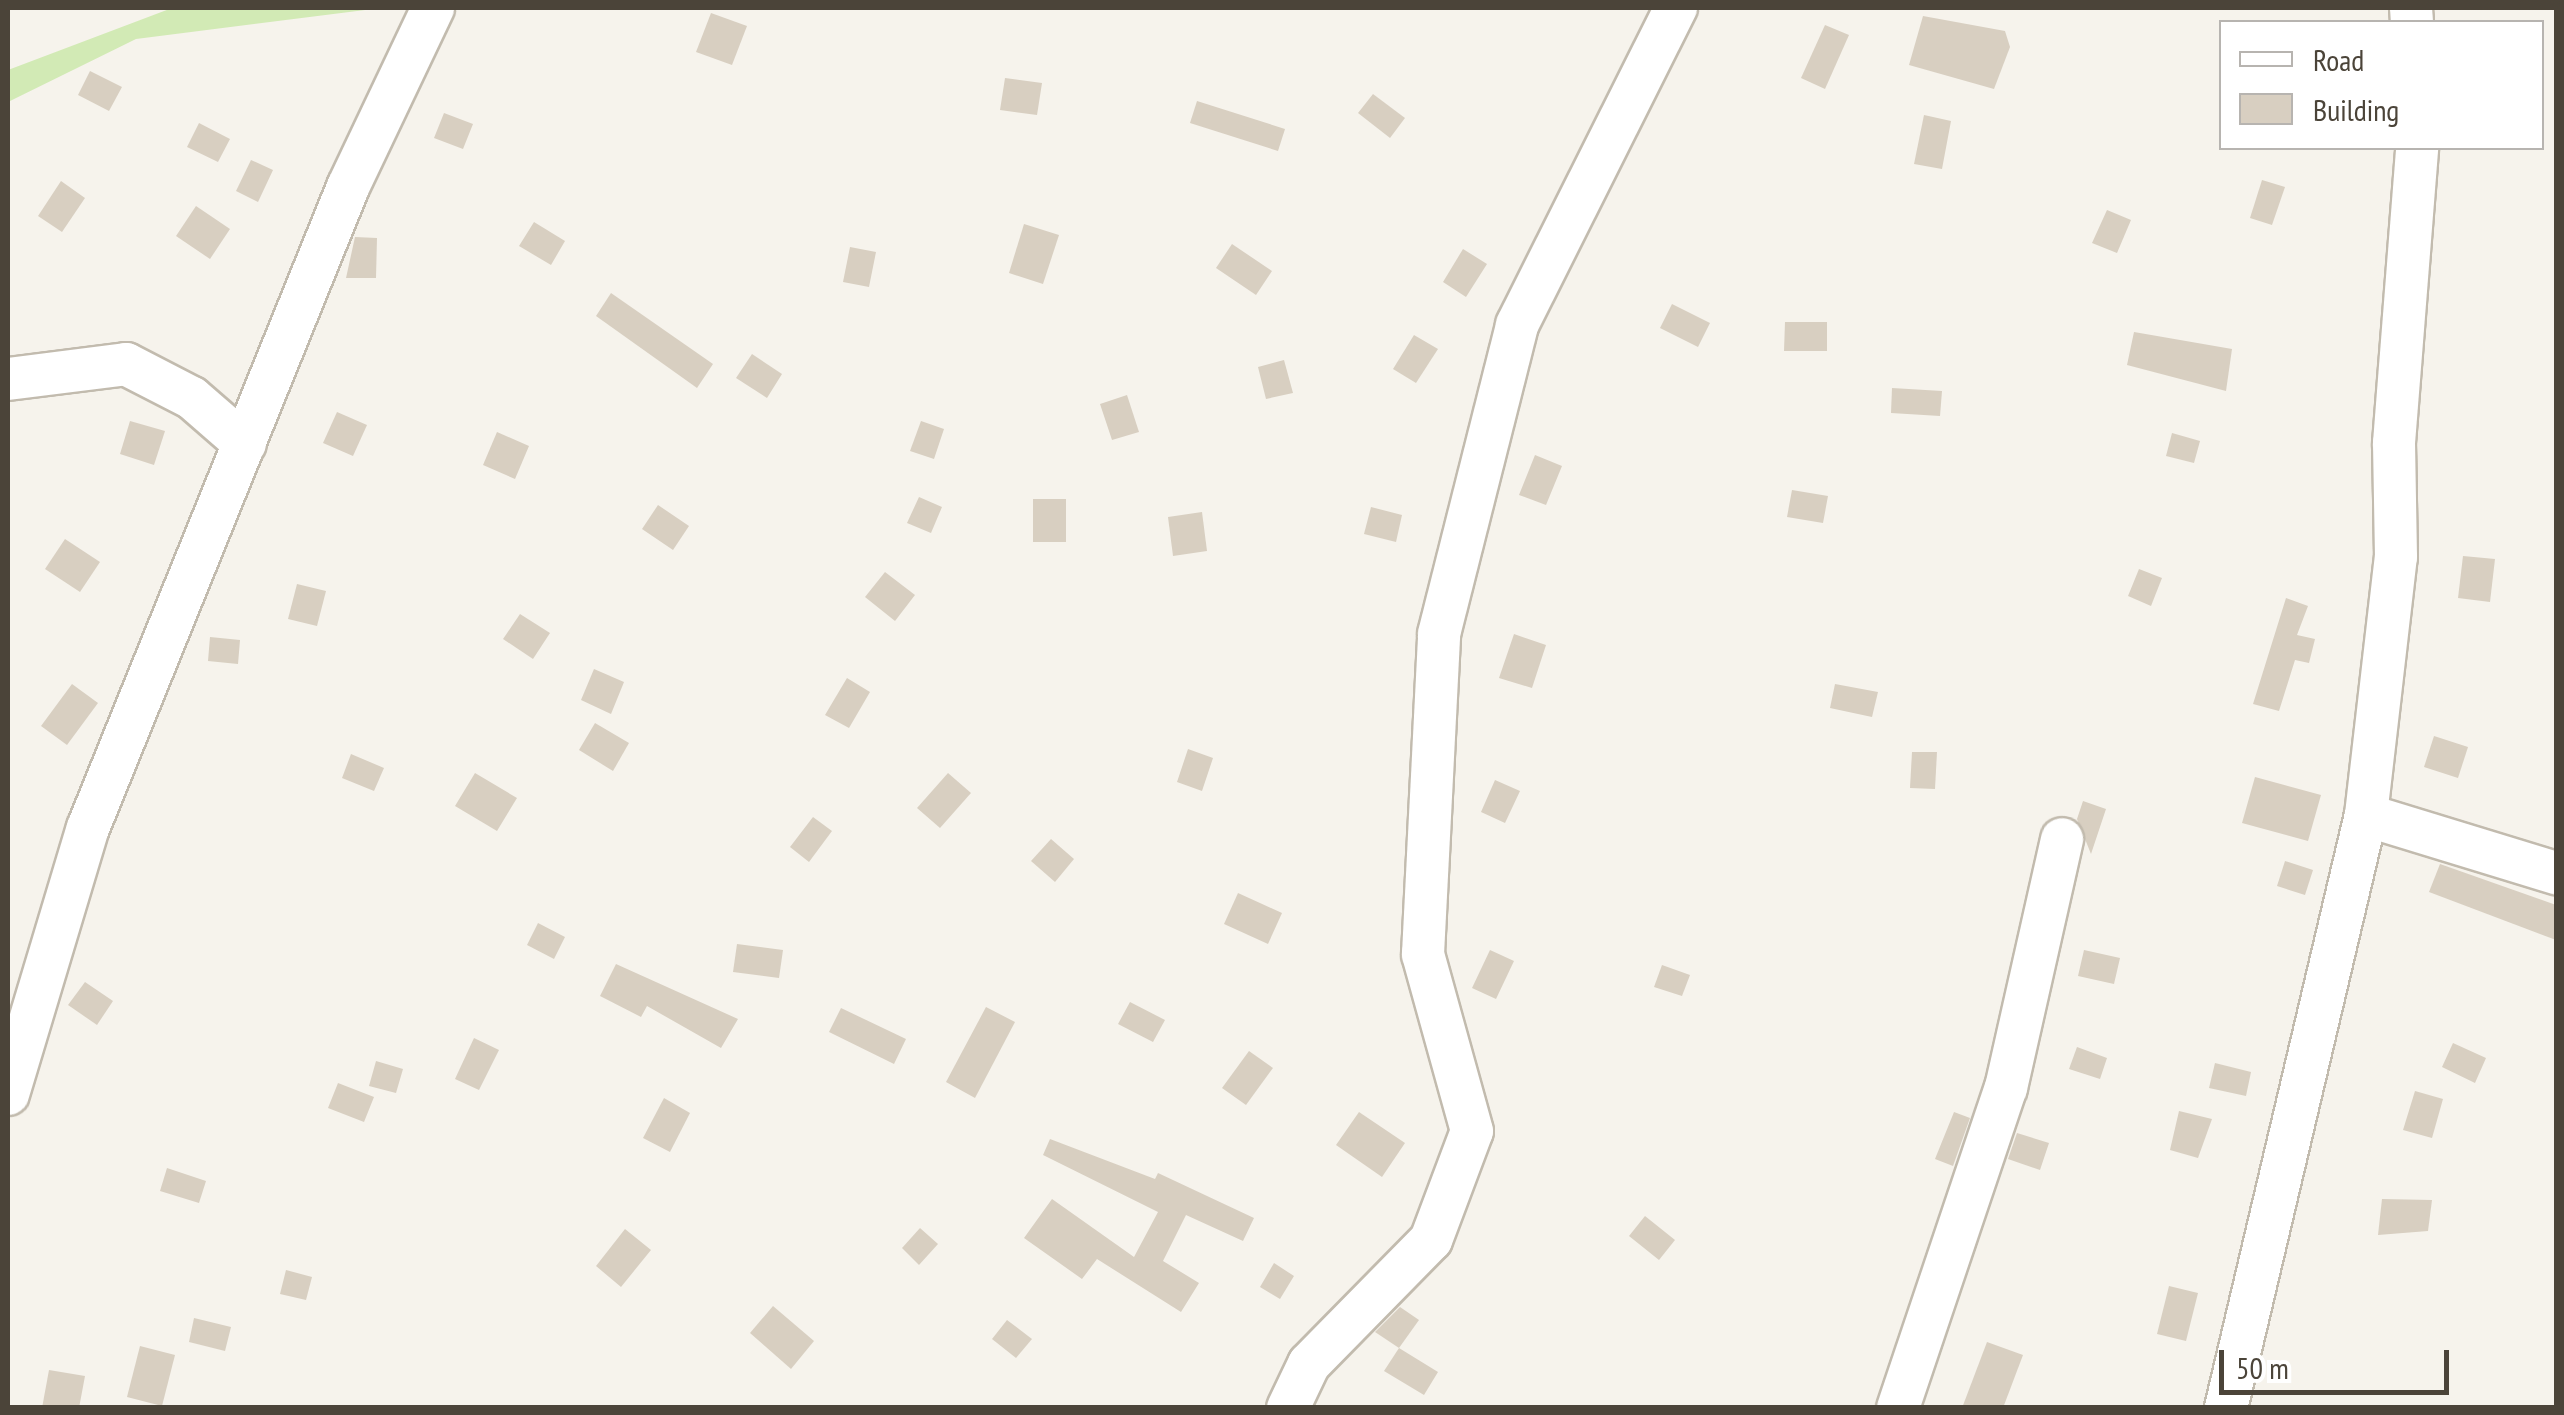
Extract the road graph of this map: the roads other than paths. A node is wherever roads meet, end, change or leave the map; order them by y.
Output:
1 (432, 8) edge
2 (1676, 8) edge
3 (2416, 150) edge
4 (8, 379) edge
5 (246, 444) junction
6 (2366, 815) junction
7 (2062, 839) dead end
8 (2556, 873) edge
9 (8, 1094) edge
10 (1288, 1408) edge
11 (1898, 1408) edge
12 (2226, 1408) edge

1 - 5 street
2 - 10 street
3 - 6 street
4 - 5 street
5 - 9 street
6 - 8 street
6 - 12 street
7 - 11 street

